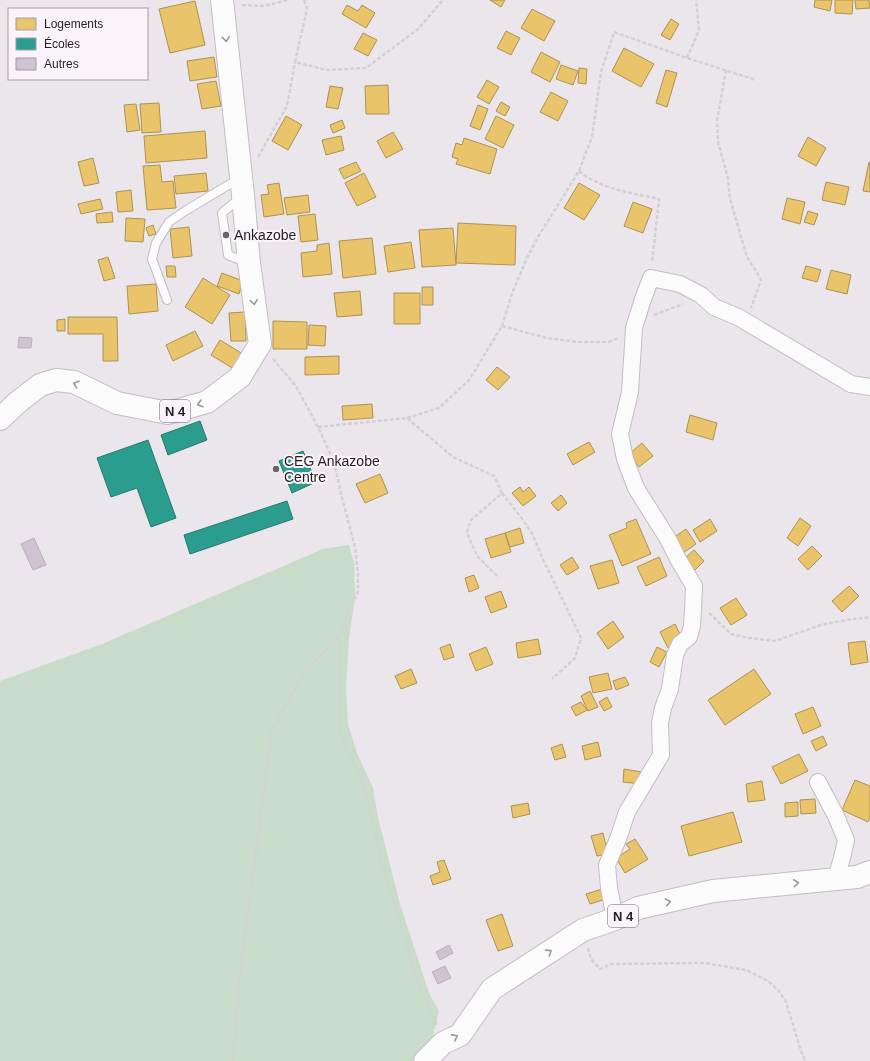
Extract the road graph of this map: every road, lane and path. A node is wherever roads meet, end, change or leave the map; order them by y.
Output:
1 (288, 0) edge
2 (304, 0) edge
3 (443, 0) edge
4 (696, 0) edge
5 (222, 2) edge
6 (687, 58) junction
7 (295, 62) junction
8 (726, 70) junction
9 (756, 80) dead end
10 (579, 171) junction
11 (246, 179) junction
12 (651, 278) junction
13 (701, 295) junction
14 (167, 300) dead end
15 (746, 322) junction
16 (502, 326) junction
17 (634, 328) junction
18 (260, 344) junction
19 (870, 387) edge
20 (0, 418) edge
21 (407, 418) junction
22 (318, 427) junction
23 (502, 493) junction
24 (499, 578) dead end
25 (694, 586) junction
26 (870, 617) edge
27 (339, 636) junction
28 (552, 679) dead end
29 (818, 782) dead end
30 (870, 872) edge
31 (836, 879) junction
32 (615, 919) junction
33 (583, 930) junction
34 (443, 1043) junction
35 (233, 1061) edge
36 (425, 1061) edge
37 (805, 1061) edge

1 - 5 path
2 - 7 path
3 - 7 path
4 - 6 path
5 -> 11 main road
6 - 8 path
6 - 10 path
7 - 11 path
8 - 9 path
8 - 15 path
10 - 12 path
10 - 16 path
11 - 14 lane
11 -> 18 main road
12 - 13 street
12 - 17 street
13 - 15 street
13 - 17 path
15 - 19 street
16 - 17 path
16 - 21 path
17 - 25 street
18 -> 20 main road, N 4
18 - 22 path
21 - 22 path
21 - 23 path
22 - 27 path
23 - 24 path
23 - 28 path
25 - 26 path
25 - 32 street
27 - 34 path
27 - 35 path
29 - 31 street
30 - 31 main road, N 4
32 -> 31 main road, N 4
32 - 33 main road, N 4
34 -> 33 main road, N 4
33 - 37 path
34 - 36 main road, N 4

